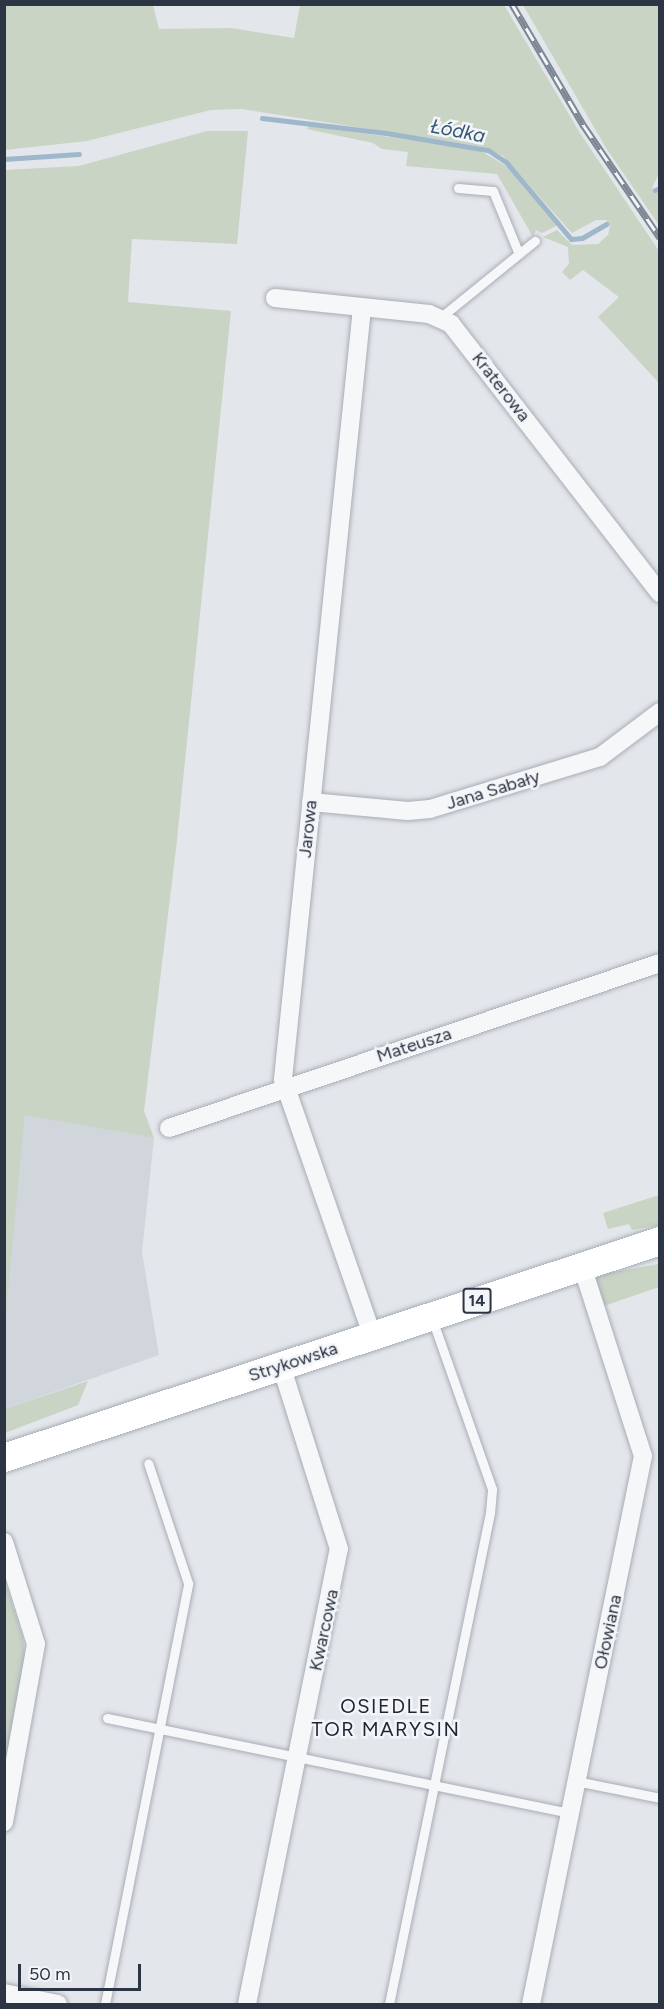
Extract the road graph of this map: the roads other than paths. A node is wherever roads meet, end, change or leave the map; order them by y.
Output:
1 (458, 188) dead end
2 (535, 242) dead end
3 (519, 254) junction
4 (275, 298) dead end
5 (362, 309) junction
6 (441, 317) junction
7 (660, 593) edge
8 (660, 712) edge
9 (311, 802) junction
10 (660, 963) edge
11 (284, 1089) junction
12 (169, 1128) dead end
13 (660, 1241) edge
14 (660, 1254) edge
15 (582, 1266) junction
16 (431, 1316) junction
17 (372, 1335) junction
18 (281, 1365) junction
19 (4, 1458) edge
20 (148, 1463) dead end
21 (4, 1542) edge
22 (107, 1718) dead end
23 (160, 1730) junction
24 (297, 1757) junction
25 (576, 1781) junction
26 (433, 1785) junction
27 (660, 1798) edge
28 (570, 1813) junction
29 (4, 1822) edge
30 (4, 1993) edge
31 (58, 2004) edge
32 (105, 2004) edge
33 (247, 2004) edge
34 (389, 2004) edge
35 (531, 2004) edge

1 - 3 lane
2 - 3 lane
3 - 6 lane
4 - 5 street
5 - 6 street
5 - 9 street, Jarowa
6 - 7 street, Kraterowa
8 - 9 street, Jana Sabały
9 - 11 street, Jarowa
10 - 11 street, Mateusza
11 - 12 street, Mateusza
11 - 17 street, Jarowa
13 - 15 main road, Strykowska / 14
14 - 15 main road, Strykowska / 14
15 - 16 main road, Strykowska / 14
15 - 25 street, Ołowiana
16 - 17 main road, Strykowska / 14
16 - 26 lane
17 - 18 main road, Strykowska / 14
18 - 19 main road, Strykowska / 14
18 - 24 street, Kwarcowa
20 - 23 lane
21 - 29 street
22 - 23 lane
23 - 24 lane
23 - 32 lane
24 - 26 lane
24 - 33 street, Kwarcowa
25 - 27 lane
25 - 28 street, Ołowiana
26 - 28 lane
26 - 34 lane
28 - 35 street, Ołowiana
30 - 31 street

